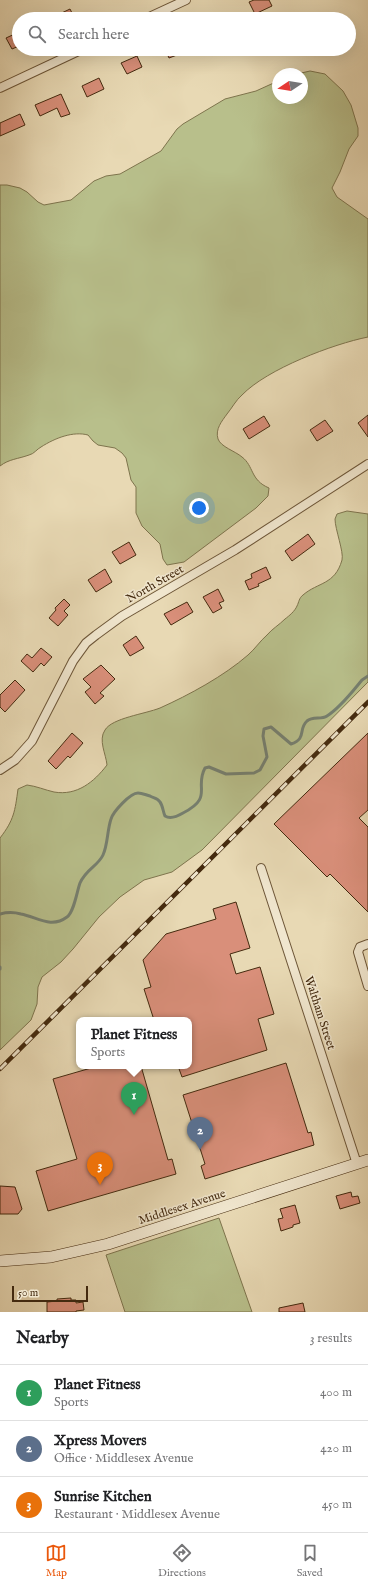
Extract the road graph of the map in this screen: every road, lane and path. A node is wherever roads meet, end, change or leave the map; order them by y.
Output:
1 (186, 0) edge
2 (161, 12) edge
3 (68, 56) edge
4 (0, 88) edge
5 (368, 464) edge
6 (0, 770) edge
7 (261, 868) dead end
8 (368, 944) edge
9 (368, 986) edge
10 (368, 1160) edge
11 (357, 1164) junction
12 (0, 1262) edge

1 - 2 street
3 - 4 street
5 - 6 street, North Street
7 - 11 street, Waltham Street
8 - 9 street
10 - 11 main road, Middlesex Avenue
11 - 12 main road, Middlesex Avenue

